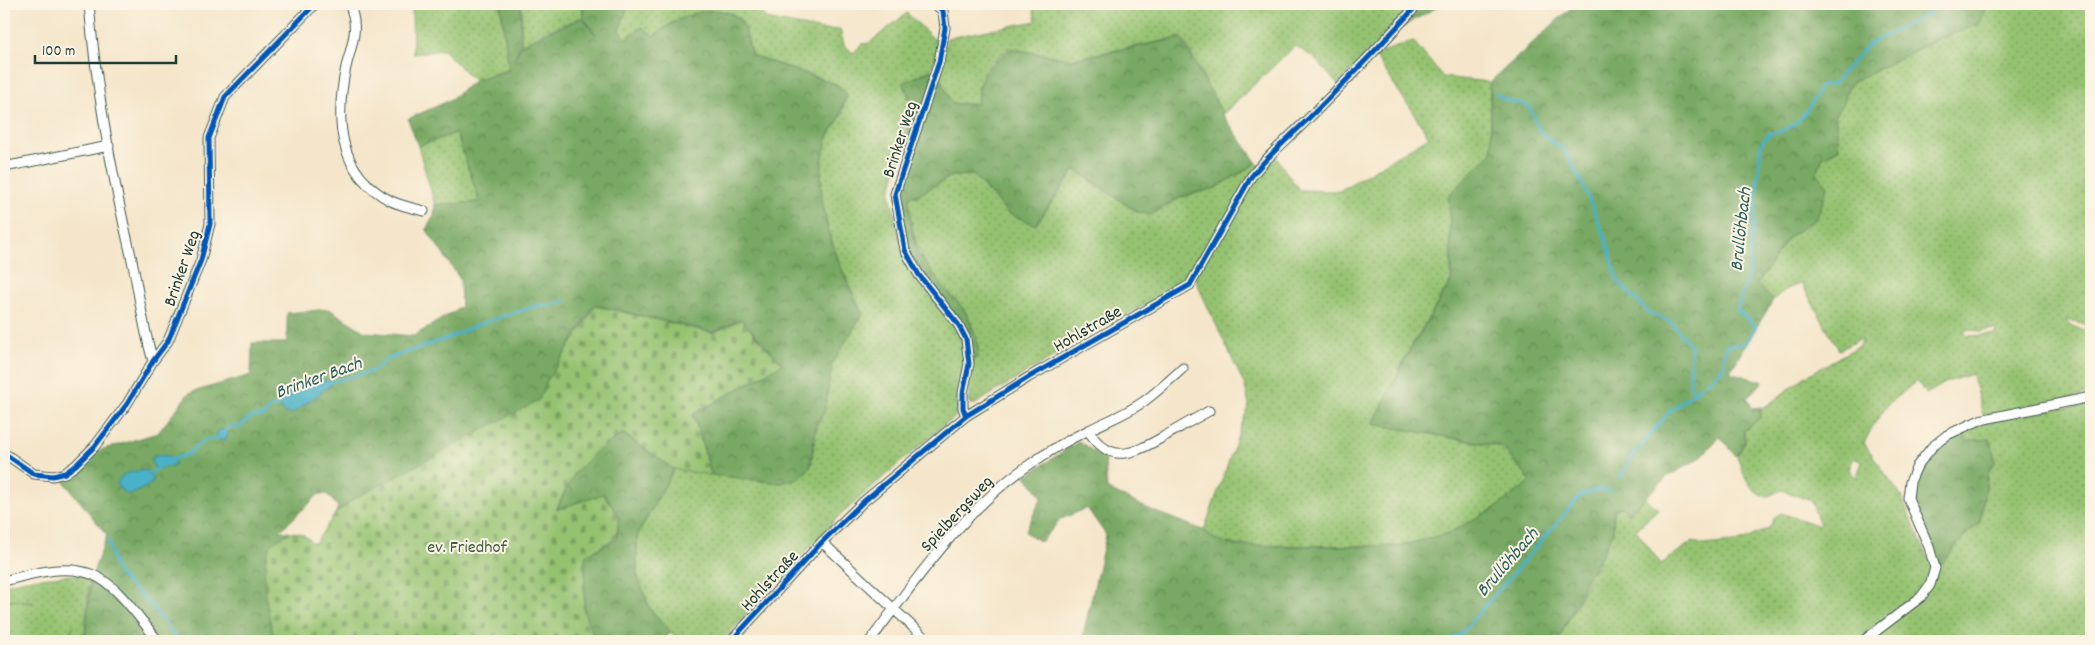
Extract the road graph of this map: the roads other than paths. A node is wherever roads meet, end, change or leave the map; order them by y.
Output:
1 (89, 4) edge
2 (315, 4) edge
3 (349, 4) edge
4 (935, 4) edge
5 (1418, 4) edge
6 (109, 146) junction
7 (4, 167) edge
8 (424, 211) dead end
9 (153, 361) junction
10 (1183, 368) dead end
11 (2091, 397) edge
12 (1209, 411) dead end
13 (966, 416) junction
14 (1088, 430) junction
15 (4, 453) edge
16 (822, 542) junction
17 (4, 581) edge
18 (893, 610) junction
19 (158, 641) edge
20 (731, 641) edge
21 (870, 641) edge
22 (928, 641) edge
23 (1863, 641) edge

1 - 6 street
2 - 9 street, Brinker Weg
3 - 8 street
4 - 13 street, Brinker Weg
5 - 13 street, Hohlstraße
6 - 7 street
6 - 9 street
9 - 15 street, Brinker Weg
10 - 14 street, Spielbergsweg
11 - 23 street
12 - 14 street
13 - 16 street, Hohlstraße
14 - 18 street, Spielbergsweg
16 - 18 street
16 - 20 street, Hohlstraße
17 - 19 street
18 - 21 street, Spielbergsweg
18 - 22 street

